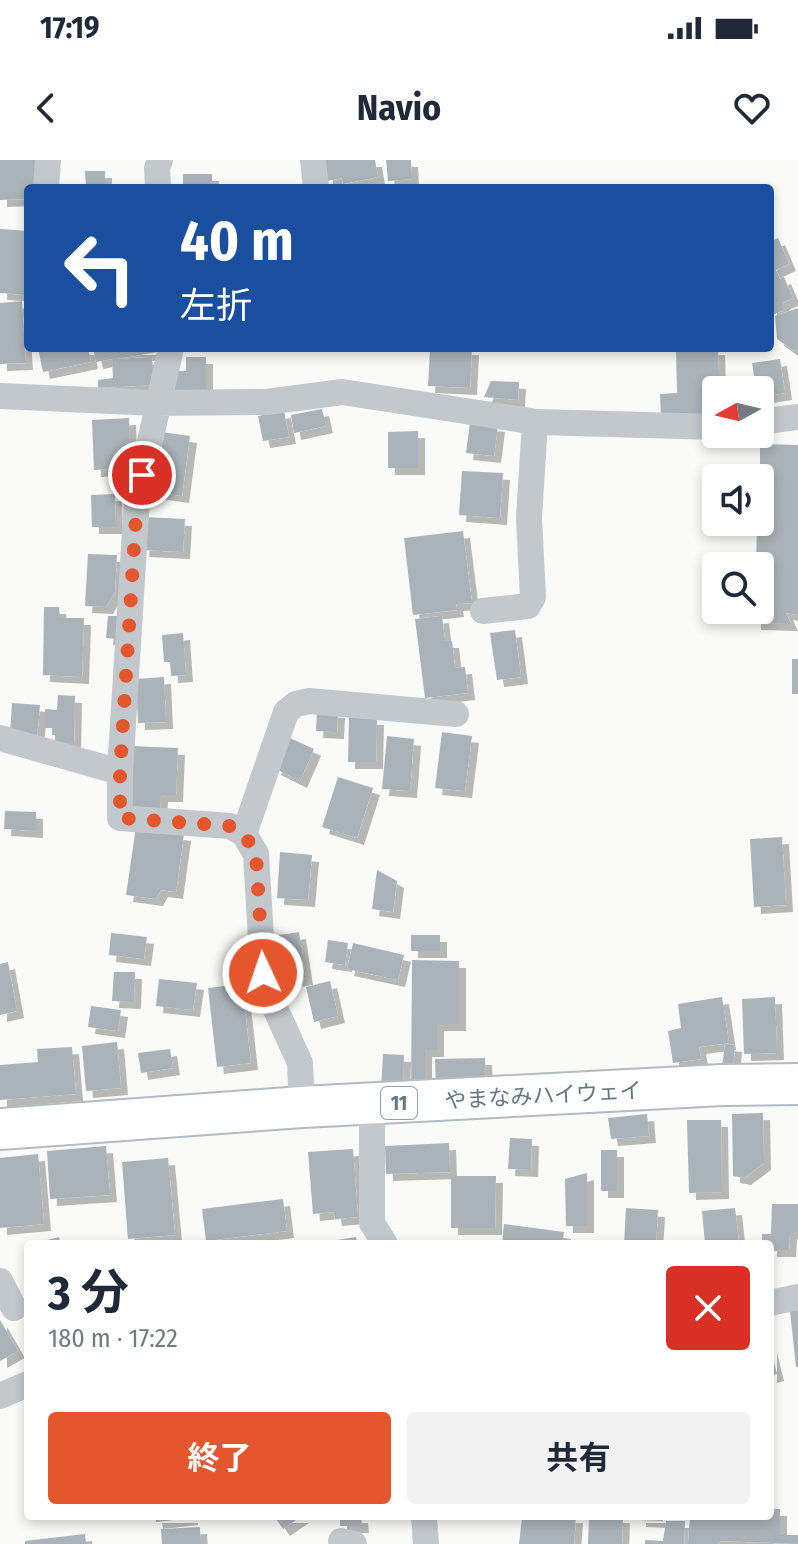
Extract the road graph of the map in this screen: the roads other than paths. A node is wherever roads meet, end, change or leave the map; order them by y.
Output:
1 (48, 160) edge
2 (160, 160) edge
3 (313, 160) edge
4 (46, 184) edge
5 (158, 184) edge
6 (316, 184) edge
7 (170, 352) edge
8 (0, 396) edge
9 (157, 403) junction
10 (798, 417) edge
11 (774, 420) edge
12 (535, 422) junction
13 (702, 427) edge
14 (483, 611) dead end
15 (456, 714) dead end
16 (0, 738) edge
17 (120, 772) junction
18 (244, 834) junction
19 (798, 1084) edge
20 (372, 1104) junction
21 (302, 1107) junction
22 (0, 1129) edge
23 (383, 1240) edge
24 (0, 1281) edge
25 (798, 1297) edge
26 (774, 1302) edge
27 (14, 1308) dead end
28 (24, 1386) edge
29 (0, 1396) edge
30 (424, 1520) edge
31 (426, 1544) edge

1 - 4 street
2 - 5 street
3 - 6 street
7 - 9 street
8 - 9 street
9 - 12 street
9 - 17 street
10 - 11 street
12 - 13 street
12 - 14 street
15 - 18 street
16 - 17 street
17 - 18 street
18 - 21 street
19 - 20 main road, やまなみハイウェイ / 11
20 - 21 main road, やまなみハイウェイ / 11
20 - 23 street
21 - 22 main road, やまなみハイウェイ / 11
24 - 27 street
25 - 26 street
28 - 29 street
30 - 31 street

